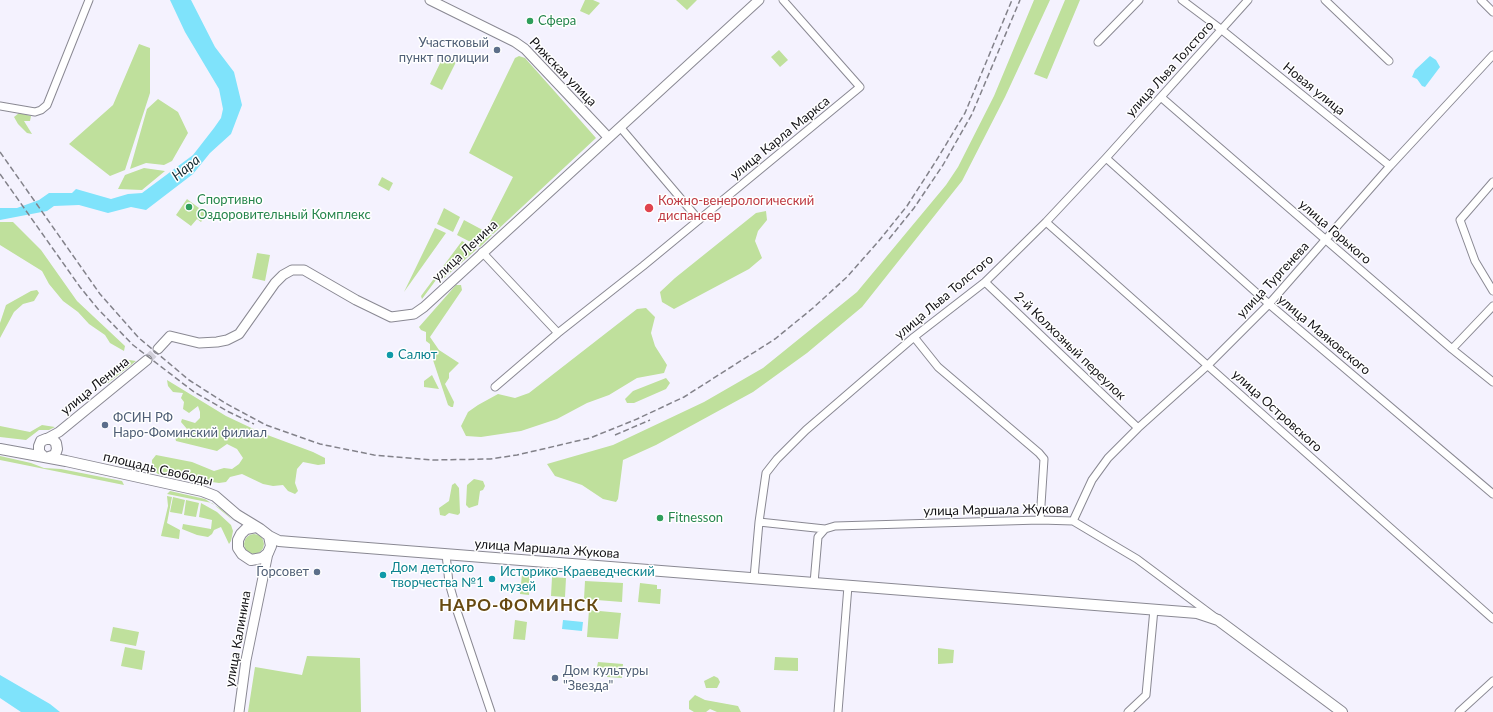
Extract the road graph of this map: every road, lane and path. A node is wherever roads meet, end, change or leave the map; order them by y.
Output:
1 (89, 0) edge
2 (430, 0) edge
3 (759, 0) edge
4 (784, 0) edge
5 (1139, 0) edge
6 (1182, 0) edge
7 (1248, 0) edge
8 (1326, 0) edge
9 (1481, 0) edge
10 (1493, 12) edge
11 (1222, 30) junction
12 (1098, 42) dead end
13 (1493, 55) edge
14 (1389, 61) dead end
15 (1162, 98) junction
16 (0, 106) edge
17 (620, 127) junction
18 (608, 137) junction
19 (1106, 158) junction
20 (1390, 166) junction
21 (1493, 182) edge
22 (699, 220) junction
23 (1046, 222) junction
24 (1326, 240) junction
25 (482, 252) junction
26 (985, 282) junction
27 (1493, 291) edge
28 (1269, 304) junction
29 (1493, 306) edge
30 (558, 333) junction
31 (914, 337) junction
32 (158, 349) tunnel mouth
33 (1452, 349) junction
34 (147, 360) tunnel mouth
35 (1208, 366) junction
36 (1493, 382) edge
37 (495, 387) dead end
38 (1138, 428) junction
39 (59, 432) junction
40 (44, 440) junction
41 (57, 446) junction
42 (0, 449) edge
43 (24, 452) junction
44 (46, 457) junction
45 (66, 460) junction
46 (1493, 494) edge
47 (237, 515) junction
48 (1040, 520) junction
49 (1073, 521) junction
50 (759, 522) junction
51 (256, 527) junction
52 (825, 529) junction
53 (241, 534) junction
54 (269, 536) junction
55 (279, 541) junction
56 (269, 552) junction
57 (446, 554) junction
58 (255, 560) junction
59 (263, 571) junction
60 (754, 578) junction
61 (814, 583) junction
62 (848, 586) junction
63 (1154, 609) junction
64 (1493, 619) edge
65 (1218, 620) junction
66 (1493, 681) edge
67 (239, 712) edge
68 (491, 712) edge
69 (838, 712) edge
70 (1128, 712) edge
71 (1342, 712) edge
72 (1459, 712) edge

1 - 16 street
2 - 18 street, Рижская улица
3 - 17 street, улица Ленина
4 - 22 street, улица Карла Маркса
5 - 12 street
6 - 11 street, Новая улица
7 - 11 street, улица Льва Толстого
8 - 14 street
9 - 10 street
11 - 15 street, улица Льва Толстого
11 - 20 street, Новая улица
13 - 20 street, улица Тургенева
15 - 19 street, улица Льва Толстого
15 - 24 street, улица Горького
17 - 18 street, улица Ленина
17 - 22 street
18 - 25 street, улица Ленина
19 - 23 street, улица Льва Толстого
19 - 28 street, улица Маяковского
20 - 24 street, улица Тургенева
21 - 27 street
22 - 30 street, улица Карла Маркса
23 - 26 street, улица Льва Толстого
23 - 35 street, улица Островского
24 - 28 street, улица Тургенева
24 - 33 street, улица Горького
25 - 30 street
25 - 32 street, улица Ленина
26 - 31 street, улица Льва Толстого
26 - 38 street, 2-й Колхозный переулок
28 - 35 street, улица Тургенева
28 - 46 street, улица Маяковского
29 - 33 street
30 - 37 street, улица Карла Маркса
31 - 48 street
31 - 50 street, улица Льва Толстого
33 - 36 street, улица Горького
34 - 39 street, улица Ленина
35 - 38 street, улица Тургенева
35 - 64 street, улица Островского
38 - 49 street, улица Тургенева
39 - 40 street, улица Ленина
39 - 41 street, улица Ленина
40 - 41 main road
40 - 43 main road
40 - 44 main road
41 - 44 main road
41 - 45 main road
42 - 43 main road, площадь Свободы
43 - 44 main road, площадь Свободы
44 - 45 main road, площадь Свободы
45 - 47 main road, площадь Свободы
47 - 51 main road, площадь Свободы
47 - 53 main road
48 - 49 street, улица Маршала Жукова
48 - 52 street, улица Маршала Жукова
49 - 65 street, улица Маршала Жукова
50 - 52 street, улица Маршала Жукова
50 - 60 street, улица Льва Толстого
51 - 53 main road
51 - 54 main road
52 - 61 street
53 - 58 main road
54 - 55 main road, улица Маршала Жукова
54 - 56 main road
55 - 56 main road
55 - 57 main road, улица Маршала Жукова
56 - 58 main road
56 - 59 street, улица Калинина
57 - 60 main road, улица Маршала Жукова
57 - 68 street
58 - 59 street
59 - 67 street, улица Калинина
60 - 61 main road, улица Маршала Жукова
61 - 62 main road, улица Маршала Жукова
62 - 63 main road, улица Маршала Жукова
62 - 69 street
63 - 65 main road, улица Маршала Жукова
63 - 70 street
65 - 71 main road, улица Маршала Жукова
66 - 72 street

